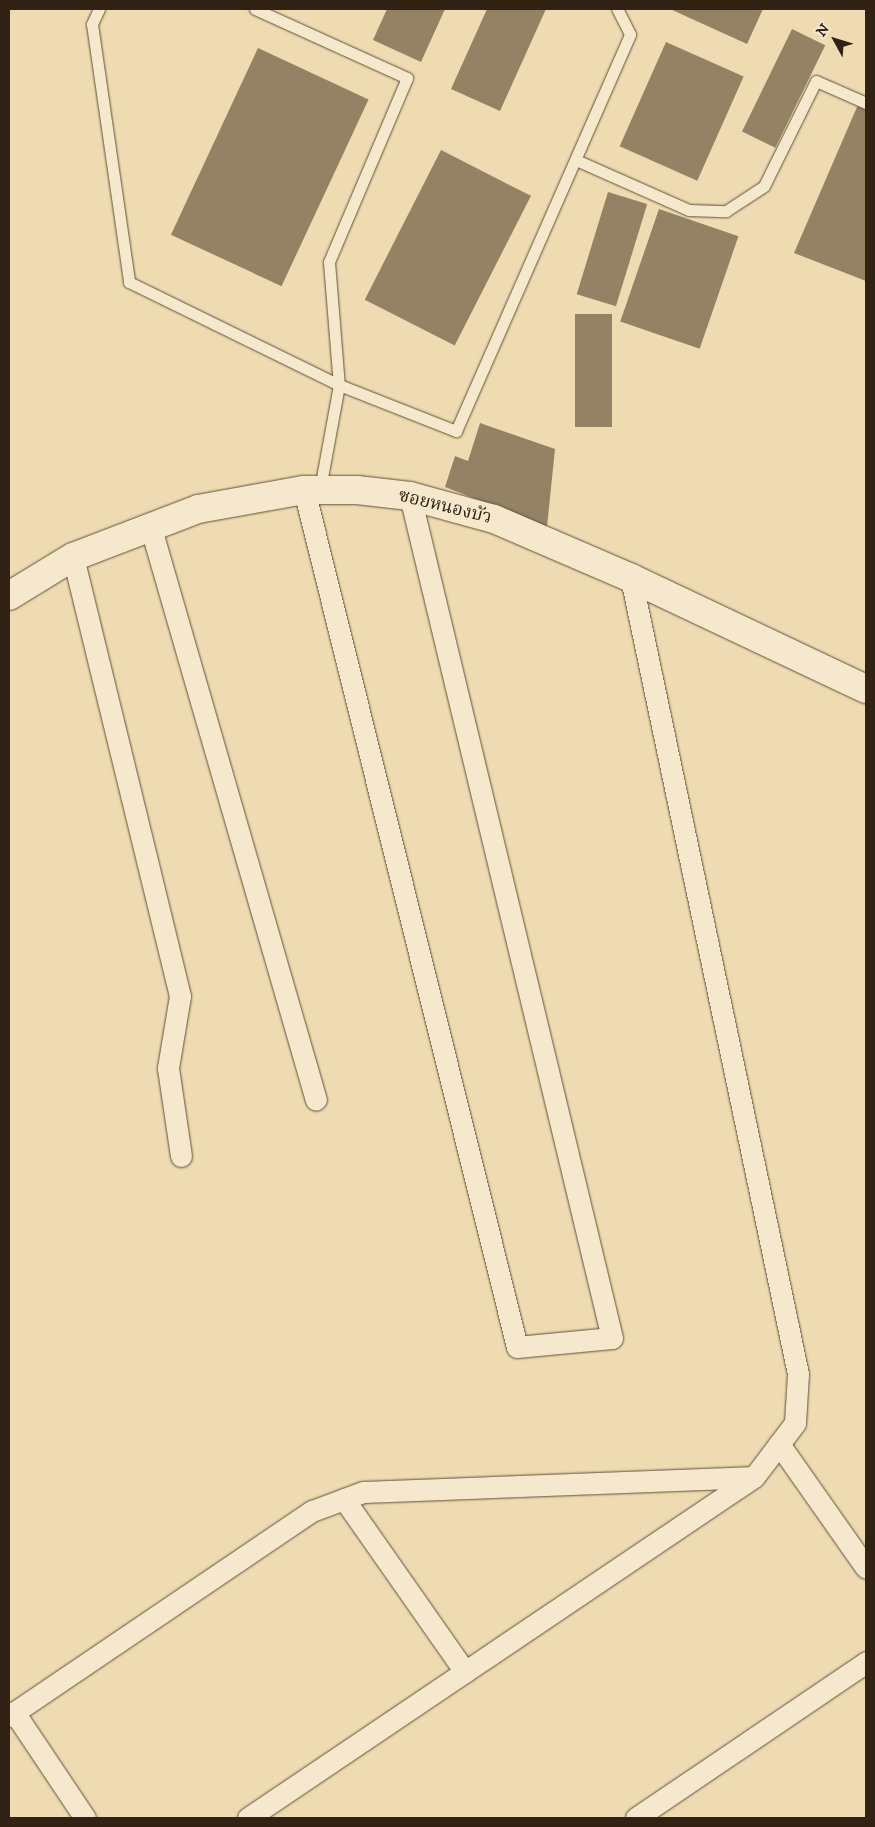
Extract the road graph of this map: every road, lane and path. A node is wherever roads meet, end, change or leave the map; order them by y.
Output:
1 (99, 9) edge
2 (255, 9) edge
3 (617, 9) edge
4 (866, 103) edge
5 (576, 160) junction
6 (339, 385) junction
7 (312, 489) junction
8 (410, 496) junction
9 (150, 525) junction
10 (73, 557) junction
11 (631, 578) junction
12 (9, 596) edge
13 (866, 689) edge
14 (316, 1100) dead end
15 (181, 1156) dead end
16 (779, 1444) junction
17 (754, 1477) junction
18 (344, 1499) junction
19 (866, 1568) edge
20 (866, 1662) edge
21 (465, 1672) junction
22 (11, 1714) edge
23 (85, 1818) edge
24 (248, 1818) edge
25 (636, 1818) edge

1 - 6 lane
2 - 6 lane
3 - 5 lane
4 - 5 lane
5 - 6 lane
6 - 7 lane
7 - 8 street, ซอยหนองบัว
7 - 8 street
7 - 9 street, ซอยหนองบัว
8 - 11 street, ซอยหนองบัว
9 - 10 street, ซอยหนองบัว
9 - 14 street
10 - 12 street, ซอยหนองบัว
10 - 15 street
11 - 13 street, ซอยหนองบัว
11 - 16 street
16 - 17 street
16 - 19 street
17 - 18 street
17 - 21 street
18 - 21 street
18 - 22 street
20 - 25 street
21 - 24 street
22 - 23 street

